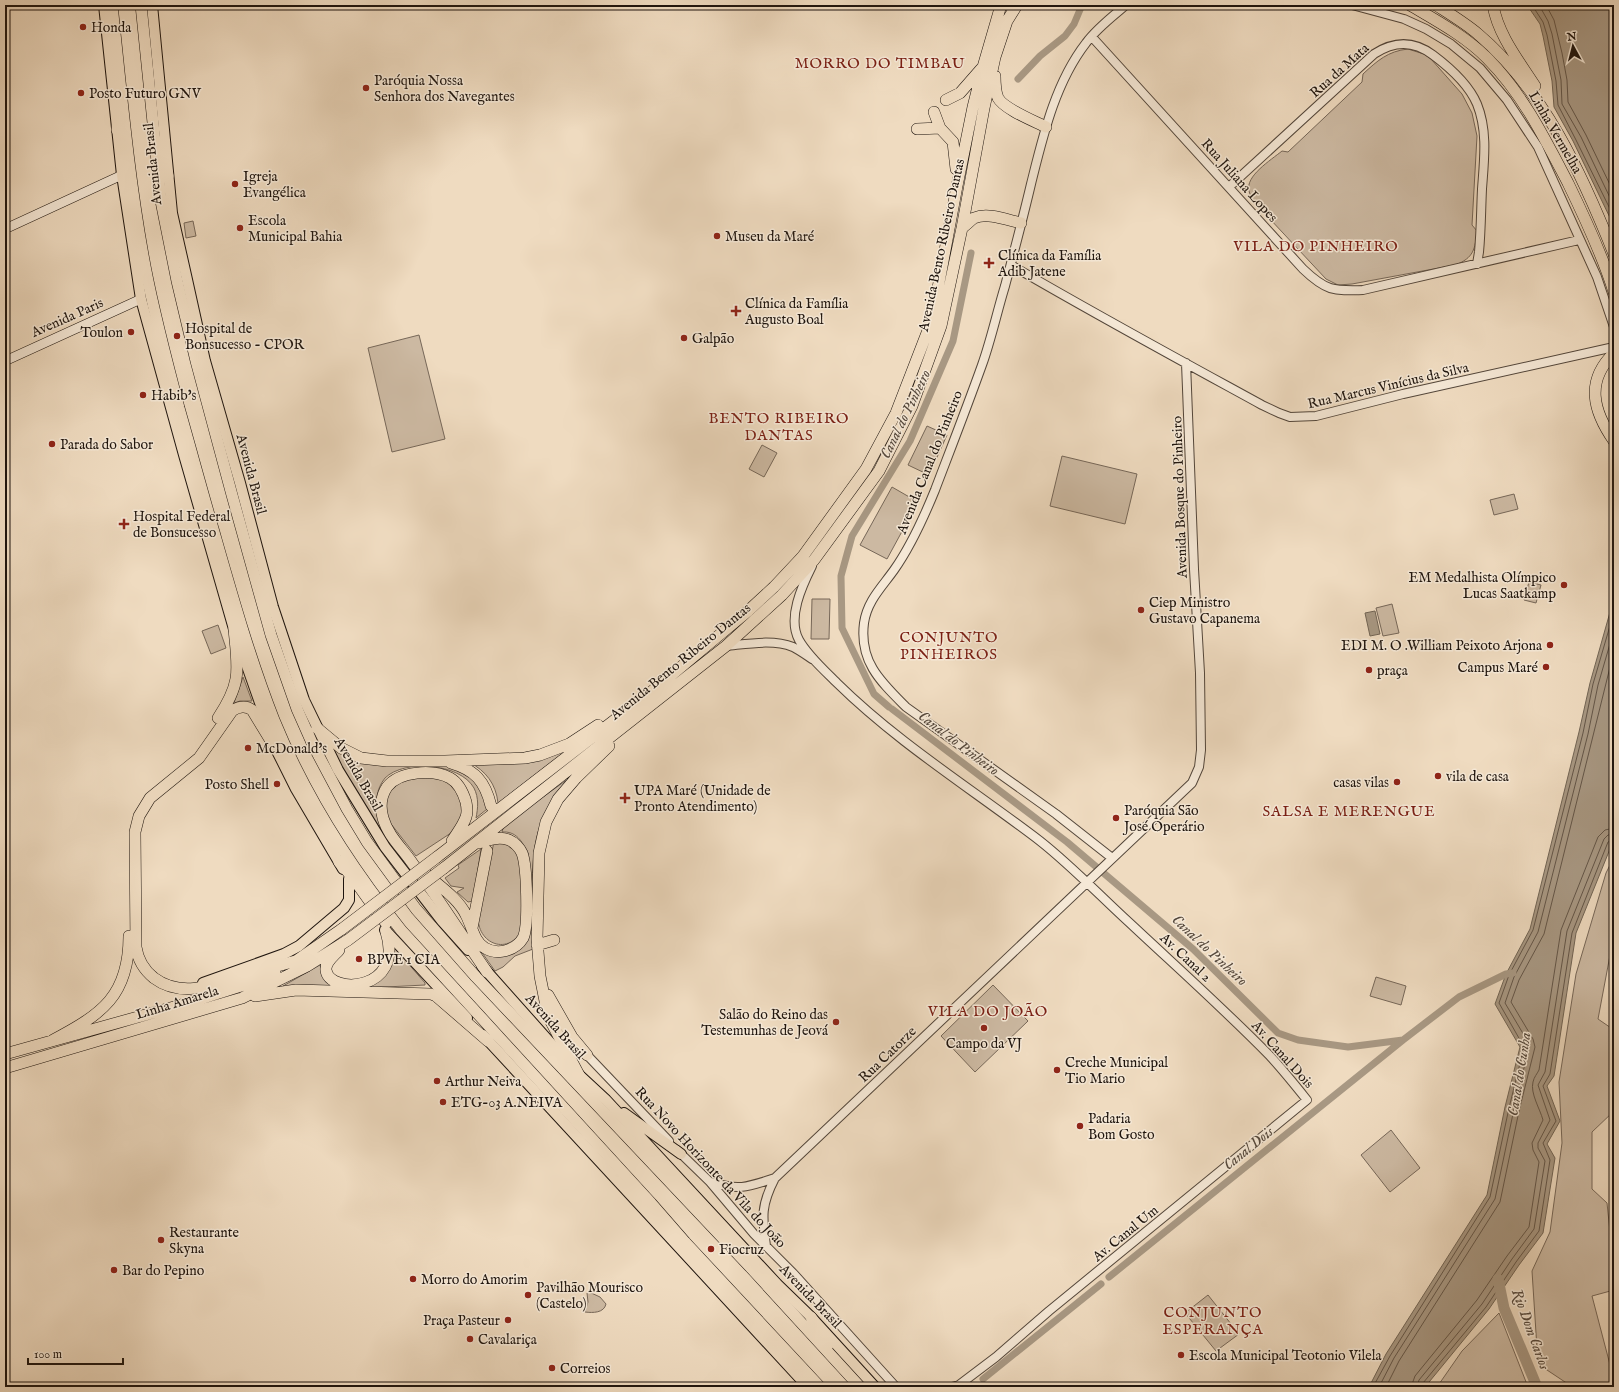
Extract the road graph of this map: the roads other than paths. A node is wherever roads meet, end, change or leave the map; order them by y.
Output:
1 (104, 5) edge
2 (112, 5) edge
3 (141, 5) edge
4 (152, 5) edge
5 (1001, 5) edge
6 (1017, 5) edge
7 (1126, 5) edge
8 (1352, 5) edge
9 (1410, 5) edge
10 (1436, 5) edge
11 (1493, 5) edge
12 (1002, 19) junction
13 (1092, 36) junction
14 (116, 38) junction
15 (995, 57) junction
16 (983, 67) junction
17 (148, 82) junction
18 (946, 100) dead end
19 (934, 112) dead end
20 (1046, 127) junction
21 (940, 128) junction
22 (917, 129) dead end
23 (117, 130) junction
24 (1560, 139) junction
25 (122, 175) junction
26 (168, 176) junction
27 (957, 186) junction
28 (1229, 187) junction
29 (1021, 223) junction
30 (962, 228) junction
31 (5, 229) edge
32 (1579, 240) junction
33 (1614, 254) edge
34 (1477, 264) junction
35 (1011, 265) junction
36 (1613, 288) edge
37 (141, 299) junction
38 (1614, 327) edge
39 (1614, 347) edge
40 (1614, 353) edge
41 (5, 360) edge
42 (1186, 363) junction
43 (1614, 441) edge
44 (814, 560) junction
45 (234, 629) junction
46 (726, 646) junction
47 (816, 662) junction
48 (651, 692) junction
49 (640, 714) junction
50 (317, 728) junction
51 (276, 751) junction
52 (445, 761) junction
53 (491, 806) dead end
54 (474, 845) junction
55 (448, 848) junction
56 (487, 851) dead end
57 (437, 857) joint
58 (1112, 858) junction
59 (339, 862) junction
60 (413, 863) junction
61 (1102, 868) joint
62 (349, 879) junction
63 (1088, 882) junction
64 (472, 928) junction
65 (386, 932) junction
66 (348, 940) junction
67 (554, 940) dead end
68 (537, 945) junction
69 (299, 960) junction
70 (487, 972) junction
71 (540, 976) junction
72 (182, 989) junction
73 (242, 998) junction
74 (474, 1011) junction
75 (1239, 1026) joint
76 (53, 1040) junction
77 (488, 1041) junction
78 (5, 1054) edge
79 (587, 1054) joint
80 (5, 1068) edge
81 (579, 1075) junction
82 (606, 1100) junction
83 (1307, 1100) joint
84 (681, 1154) junction
85 (775, 1178) junction
86 (710, 1182) junction
87 (766, 1246) junction
88 (811, 1317) junction
89 (841, 1366) junction
90 (956, 1386) edge
91 (808, 1387) edge
92 (820, 1387) edge
93 (860, 1387) edge
94 (875, 1387) edge
95 (896, 1387) edge

1 - 23 highway
2 - 14 highway, Avenida Brasil
3 - 17 highway, Avenida Brasil
4 - 26 highway, Avenida Brasil
5 - 12 highway, Avenida Bento Ribeiro Dantas
6 - 12 highway, Avenida Bento Ribeiro Dantas
7 - 13 street, Avenida Canal do Pinheiro
8 - 32 street
9 - 36 highway, Linha Vermelha
10 - 24 highway, Linha Vermelha
11 - 24 highway
12 - 15 highway, Avenida Bento Ribeiro Dantas
12 - 16 highway, Avenida Bento Ribeiro Dantas
13 - 20 street, Avenida Canal do Pinheiro
13 - 28 street, Rua Juliana Lopes
14 - 23 highway
14 - 74 highway, Avenida Brasil
15 - 20 highway
15 - 30 highway, Avenida Bento Ribeiro Dantas
16 - 18 highway
16 - 27 highway, Avenida Bento Ribeiro Dantas
17 - 26 highway
17 - 89 highway, Avenida Brasil
19 - 21 highway
20 - 29 street, Avenida Canal do Pinheiro
21 - 22 highway
21 - 27 highway
23 - 25 highway
24 - 33 highway, Linha Vermelha
25 - 31 main road
25 - 37 highway
26 - 50 highway, Avenida Brasil
27 - 48 highway, Avenida Bento Ribeiro Dantas
28 - 34 street, Rua Juliana Lopes
28 - 34 street, Rua da Mata
29 - 30 highway
29 - 35 street, Avenida Canal do Pinheiro
30 - 44 highway, Avenida Bento Ribeiro Dantas
32 - 34 street, Rua Juliana Lopes
32 - 38 street
35 - 42 street, Rua Marcus Vinícius da Silva
35 - 58 street, Avenida Canal do Pinheiro
37 - 41 main road, Avenida Paris
37 - 45 highway
39 - 42 street, Rua Marcus Vinícius da Silva
40 - 43 highway
42 - 58 street, Avenida Bosque do Pinheiro
44 - 46 highway, Avenida Bento Ribeiro Dantas
44 - 47 street
45 - 51 highway
45 - 76 highway
46 - 47 street
46 - 49 highway, Avenida Bento Ribeiro Dantas
47 - 63 street
48 - 52 highway
48 - 55 highway, Avenida Bento Ribeiro Dantas
49 - 54 highway, Avenida Bento Ribeiro Dantas
49 - 68 highway
50 - 52 highway
50 - 70 highway, Avenida Brasil
51 - 59 highway
51 - 72 highway
52 - 53 highway
54 - 64 highway
54 - 66 highway, Avenida Bento Ribeiro Dantas, bridge
55 - 57 highway, Avenida Bento Ribeiro Dantas
55 - 60 highway
56 - 64 highway
57 - 69 highway, Linha Amarela, bridge
58 - 61 street, Avenida Bosque do Pinheiro
59 - 62 highway
59 - 74 highway
60 - 64 highway
60 - 70 highway
61 - 63 street, Rua Catorze
62 - 65 highway
62 - 72 highway
63 - 75 street, Av. Canal 2
63 - 85 street, Rua Catorze
65 - 66 highway
65 - 77 highway
66 - 73 highway, Linha Amarela
67 - 68 highway
68 - 71 highway
69 - 72 highway
69 - 76 highway, Linha Amarela
70 - 81 highway, Avenida Brasil
71 - 79 highway
71 - 81 highway
73 - 77 highway
73 - 80 highway, Linha Amarela
74 - 92 highway, Avenida Brasil
75 - 83 street, Av. Canal Dois
76 - 78 highway, Linha Amarela
77 - 91 highway
79 - 84 street, Rua Novo Horizonte da Vila do João
81 - 82 highway, Avenida Brasil
82 - 84 highway
82 - 88 highway, Avenida Brasil
83 - 90 street, Av. Canal Um
84 - 86 street, Rua Novo Horizonte da Vila do João
85 - 86 street, Rua Catorze
85 - 87 street, Rua Catorze
86 - 87 street, Rua Novo Horizonte da Vila do João
87 - 95 street, Rua Novo Horizonte da Vila do João
88 - 89 highway
88 - 94 highway, Avenida Brasil
89 - 93 highway, Avenida Brasil

